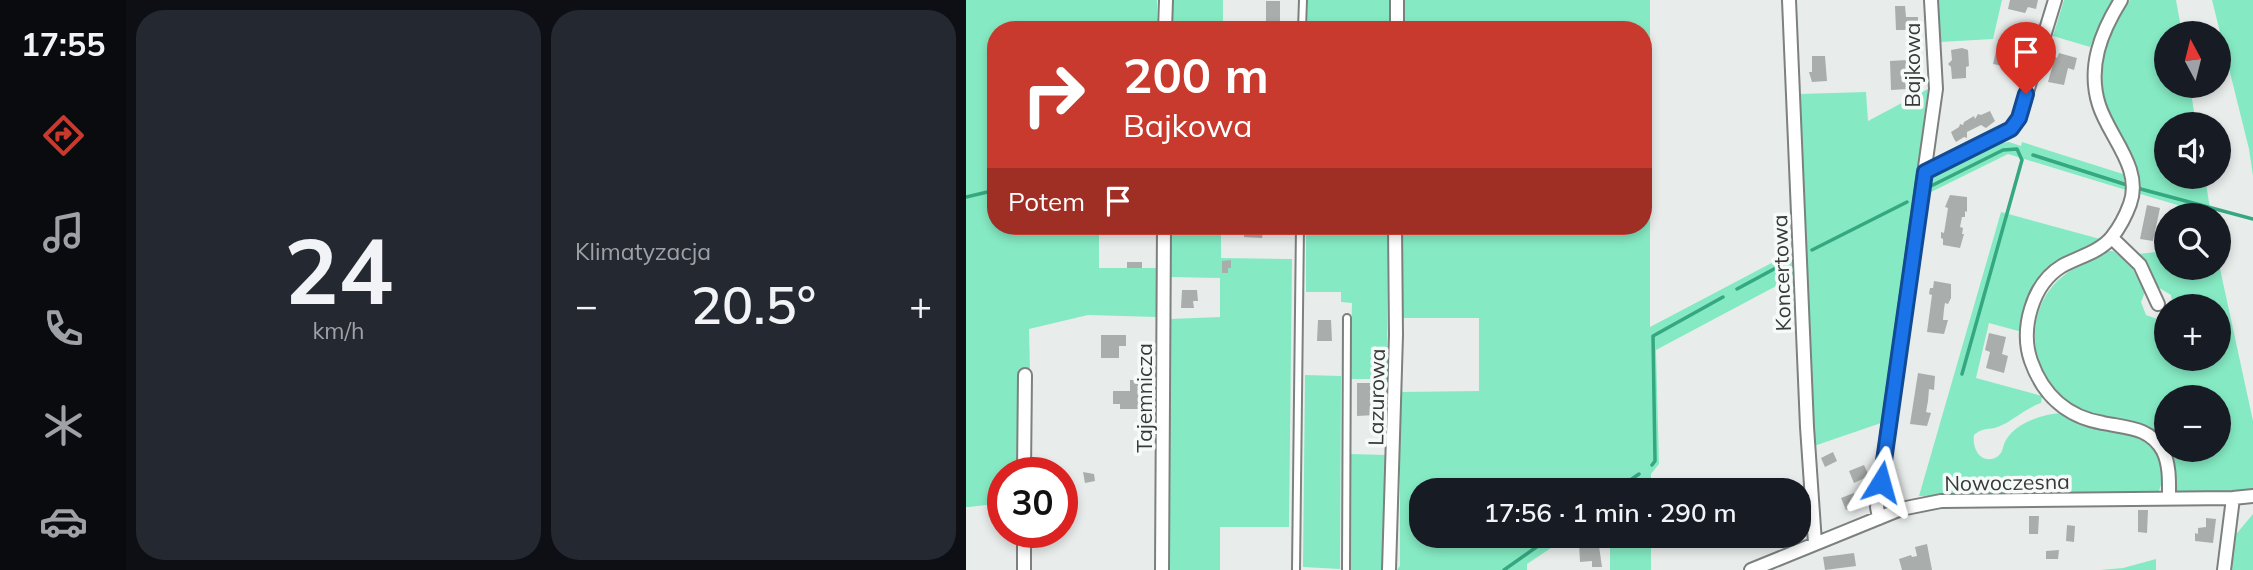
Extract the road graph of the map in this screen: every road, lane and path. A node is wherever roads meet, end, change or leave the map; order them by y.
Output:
1 (1166, 0) edge
2 (1303, 0) edge
3 (1397, 0) edge
4 (1789, 0) edge
5 (1931, 0) edge
6 (2055, 0) edge
7 (2121, 0) edge
8 (1165, 21) edge
9 (1303, 21) edge
10 (1397, 21) edge
11 (1925, 172) junction
12 (1164, 235) edge
13 (1300, 235) edge
14 (1395, 235) edge
15 (2112, 238) junction
16 (2154, 295) edge
17 (1347, 317) dead end
18 (1025, 376) dead end
19 (1024, 457) edge
20 (2253, 496) edge
21 (2169, 498) junction
22 (2233, 498) junction
23 (1880, 518) junction
24 (1815, 543) junction
25 (1024, 548) edge
26 (1024, 570) edge
27 (1162, 570) edge
28 (1296, 570) edge
29 (1346, 570) edge
30 (1389, 570) edge
31 (1751, 570) edge
32 (2224, 570) edge

1 - 8 street
2 - 9 lane
3 - 10 street
4 - 24 street, Koncertowa
5 - 11 street, Bajkowa
6 - 11 street
7 - 15 street
11 - 23 street, Bajkowa
12 - 27 street, Tajemnicza
13 - 28 lane
14 - 30 street, Lazurowa
15 - 16 street
15 - 21 street
17 - 29 lane
18 - 19 street
20 - 22 street, Nowoczesna
21 - 22 street, Nowoczesna
21 - 23 street, Nowoczesna
22 - 32 street
23 - 24 street, Nowoczesna
24 - 31 street, Nowoczesna
25 - 26 street

